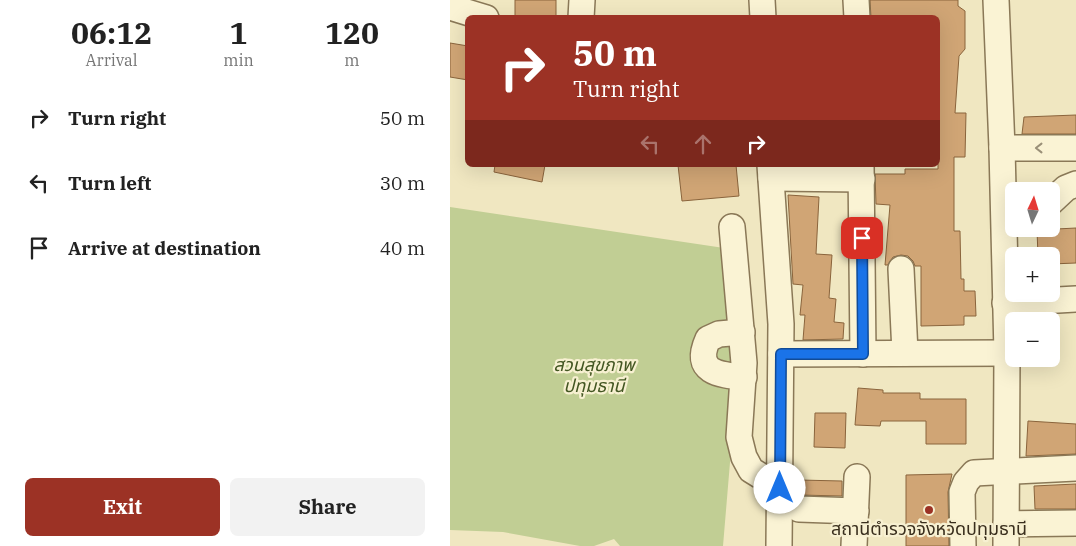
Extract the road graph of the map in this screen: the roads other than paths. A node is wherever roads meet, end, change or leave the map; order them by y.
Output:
1 (582, 0) edge
2 (762, 0) edge
3 (856, 0) edge
4 (996, 0) edge
5 (450, 7) edge
6 (476, 15) edge
7 (582, 15) edge
8 (763, 15) edge
9 (857, 15) edge
10 (1002, 148) junction
11 (1076, 148) edge
12 (771, 171) edge
13 (861, 172) edge
14 (1005, 182) edge
15 (1076, 184) edge
16 (1060, 194) edge
17 (732, 227) dead end
18 (1008, 238) edge
19 (901, 269) dead end
20 (1076, 299) edge
21 (1005, 303) junction
22 (1005, 312) edge
23 (742, 332) junction
24 (1005, 352) edge
25 (905, 353) junction
26 (781, 354) junction
27 (863, 354) junction
28 (1007, 367) edge
29 (744, 377) junction
30 (1076, 468) edge
31 (1006, 471) junction
32 (857, 477) dead end
33 (780, 488) junction
34 (799, 509) dead end
35 (856, 511) junction
36 (1076, 523) edge
37 (1006, 535) edge
38 (779, 546) edge
39 (854, 546) edge
40 (963, 546) edge

1 - 7 street
2 - 8 street
3 - 9 street
4 - 10 street
5 - 6 street
11 -> 10 street
10 - 14 street
12 - 13 street
12 - 26 street
13 - 27 street
15 - 16 street
17 - 23 street
18 - 21 street
19 - 25 street
20 - 21 street
21 - 22 street
23 - 29 street
23 - 29 street
24 - 25 street
25 - 27 street
26 - 27 street
26 - 33 street
28 - 31 street
29 - 33 street
30 - 31 street
31 - 37 street
31 - 40 street
32 - 35 street
33 - 38 street
34 - 35 street
35 - 39 street
36 - 37 street

